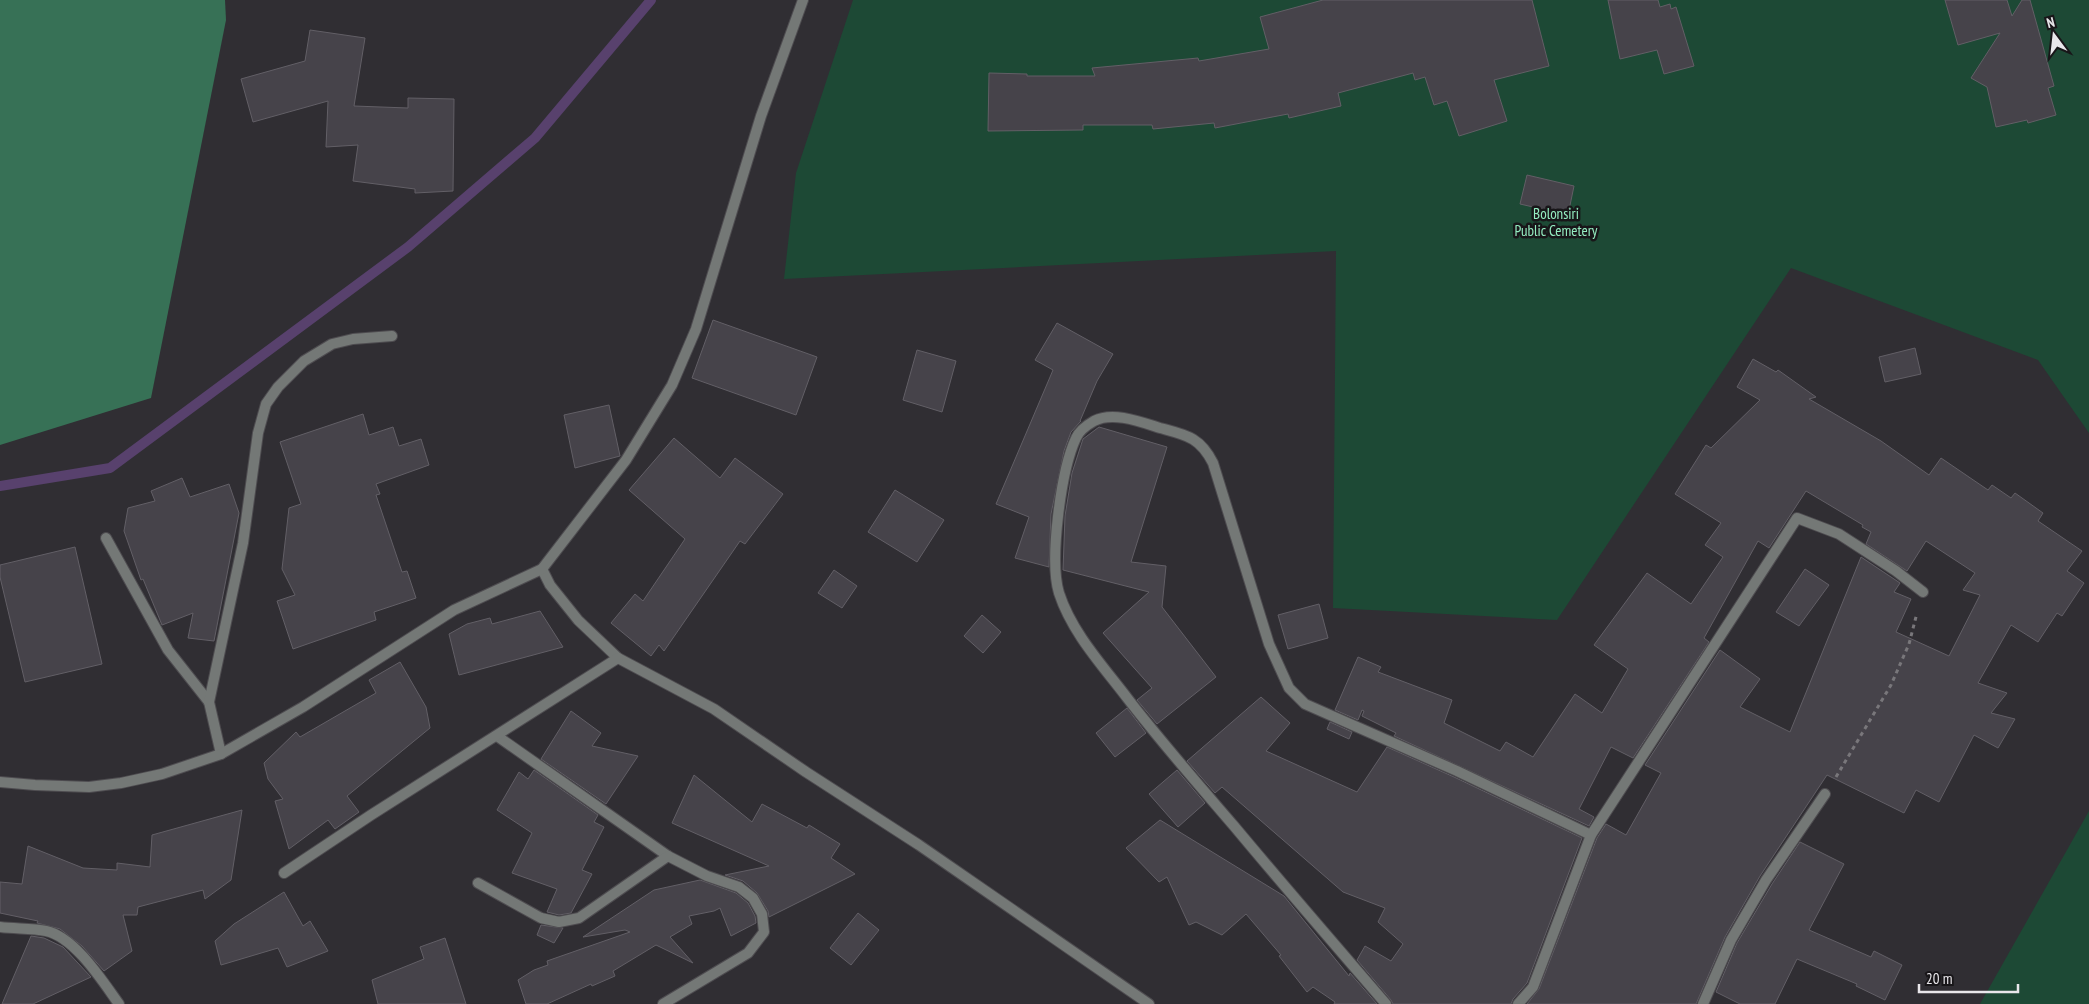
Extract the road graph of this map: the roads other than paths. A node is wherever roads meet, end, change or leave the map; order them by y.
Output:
1 (804, 0) edge
2 (392, 336) dead end
3 (106, 538) dead end
4 (542, 569) junction
5 (1924, 592) road end
6 (618, 658) junction
7 (209, 702) junction
8 (497, 736) junction
9 (221, 754) junction
10 (0, 782) edge
11 (1825, 794) road end
12 (1591, 835) junction
13 (668, 856) junction
14 (284, 873) dead end
15 (478, 883) dead end
16 (0, 927) edge
17 (119, 1004) edge
18 (663, 1004) edge
19 (1149, 1004) edge
20 (1386, 1004) edge
21 (1518, 1004) edge
22 (1703, 1004) edge

1 - 4 street
2 - 7 street
3 - 7 street
4 - 6 street
4 - 9 street
5 - 12 street
6 - 8 street
6 - 19 street
7 - 9 street
8 - 13 street
8 - 14 street
9 - 10 street
11 - 22 street
12 - 20 street
12 - 21 street
13 - 15 street
13 - 18 street
16 - 17 street

